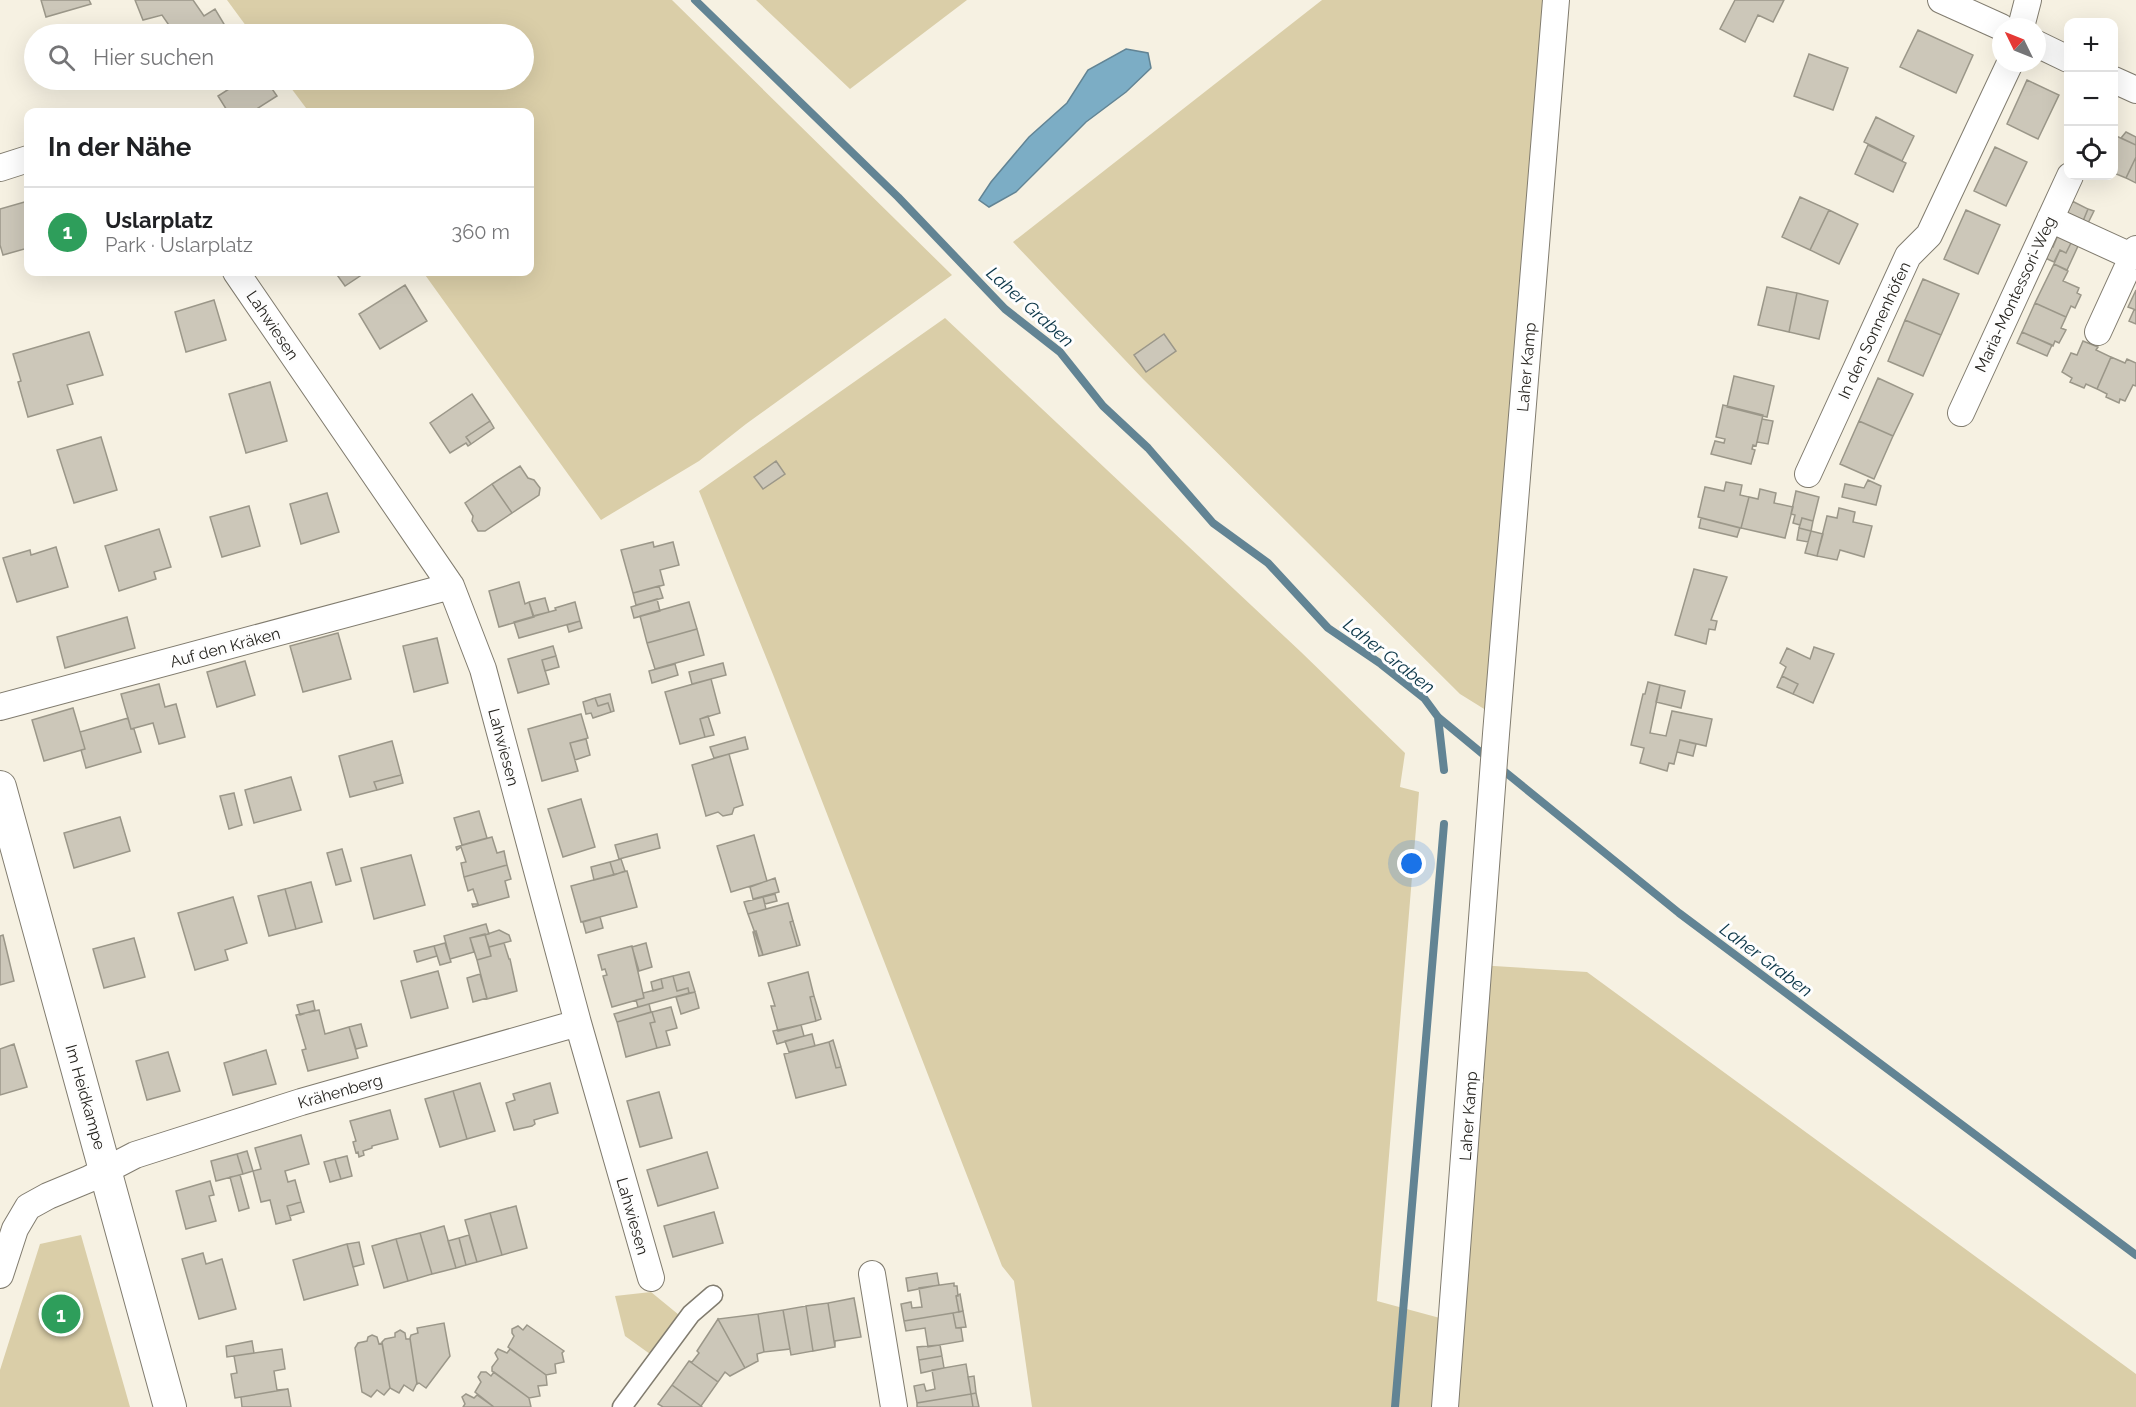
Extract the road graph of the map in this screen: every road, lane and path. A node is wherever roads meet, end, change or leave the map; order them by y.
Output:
1 (1556, 0) edge
2 (1941, 0) edge
3 (2028, 0) edge
4 (2023, 18) edge
5 (1992, 23) edge
6 (2046, 48) edge
7 (2064, 57) edge
8 (2006, 72) edge
9 (2118, 82) edge
10 (2136, 90) edge
11 (24, 160) edge
12 (0, 168) edge
13 (2068, 180) edge
14 (2050, 219) junction
15 (2134, 253) edge
16 (239, 276) edge
17 (2098, 332) dead end
18 (1961, 413) dead end
19 (1808, 474) dead end
20 (451, 586) junction
21 (0, 707) edge
22 (0, 787) edge
23 (578, 1023) junction
24 (106, 1169) junction
25 (872, 1274) dead end
26 (0, 1275) edge
27 (651, 1278) dead end
28 (713, 1295) dead end
29 (170, 1407) edge
30 (622, 1407) edge
31 (894, 1407) edge
32 (1445, 1407) edge

1 - 32 street, Laher Kamp
2 - 5 street
3 - 4 street
6 - 7 street
8 - 19 street, In den Sonnenhöfen
9 - 10 street
11 - 12 street
13 - 14 street, Maria-Montessori-Weg
14 - 15 street
14 - 18 street, Maria-Montessori-Weg
15 - 17 street
16 - 20 street, Lahwiesen
20 - 21 street, Auf den Kräken
20 - 23 street, Lahwiesen
22 - 24 street, Im Heidkampe
23 - 24 street, Krähenberg
23 - 27 street, Lahwiesen
24 - 26 street, Krähenberg
24 - 29 street, Im Heidkampe
25 - 31 street
28 - 30 street

